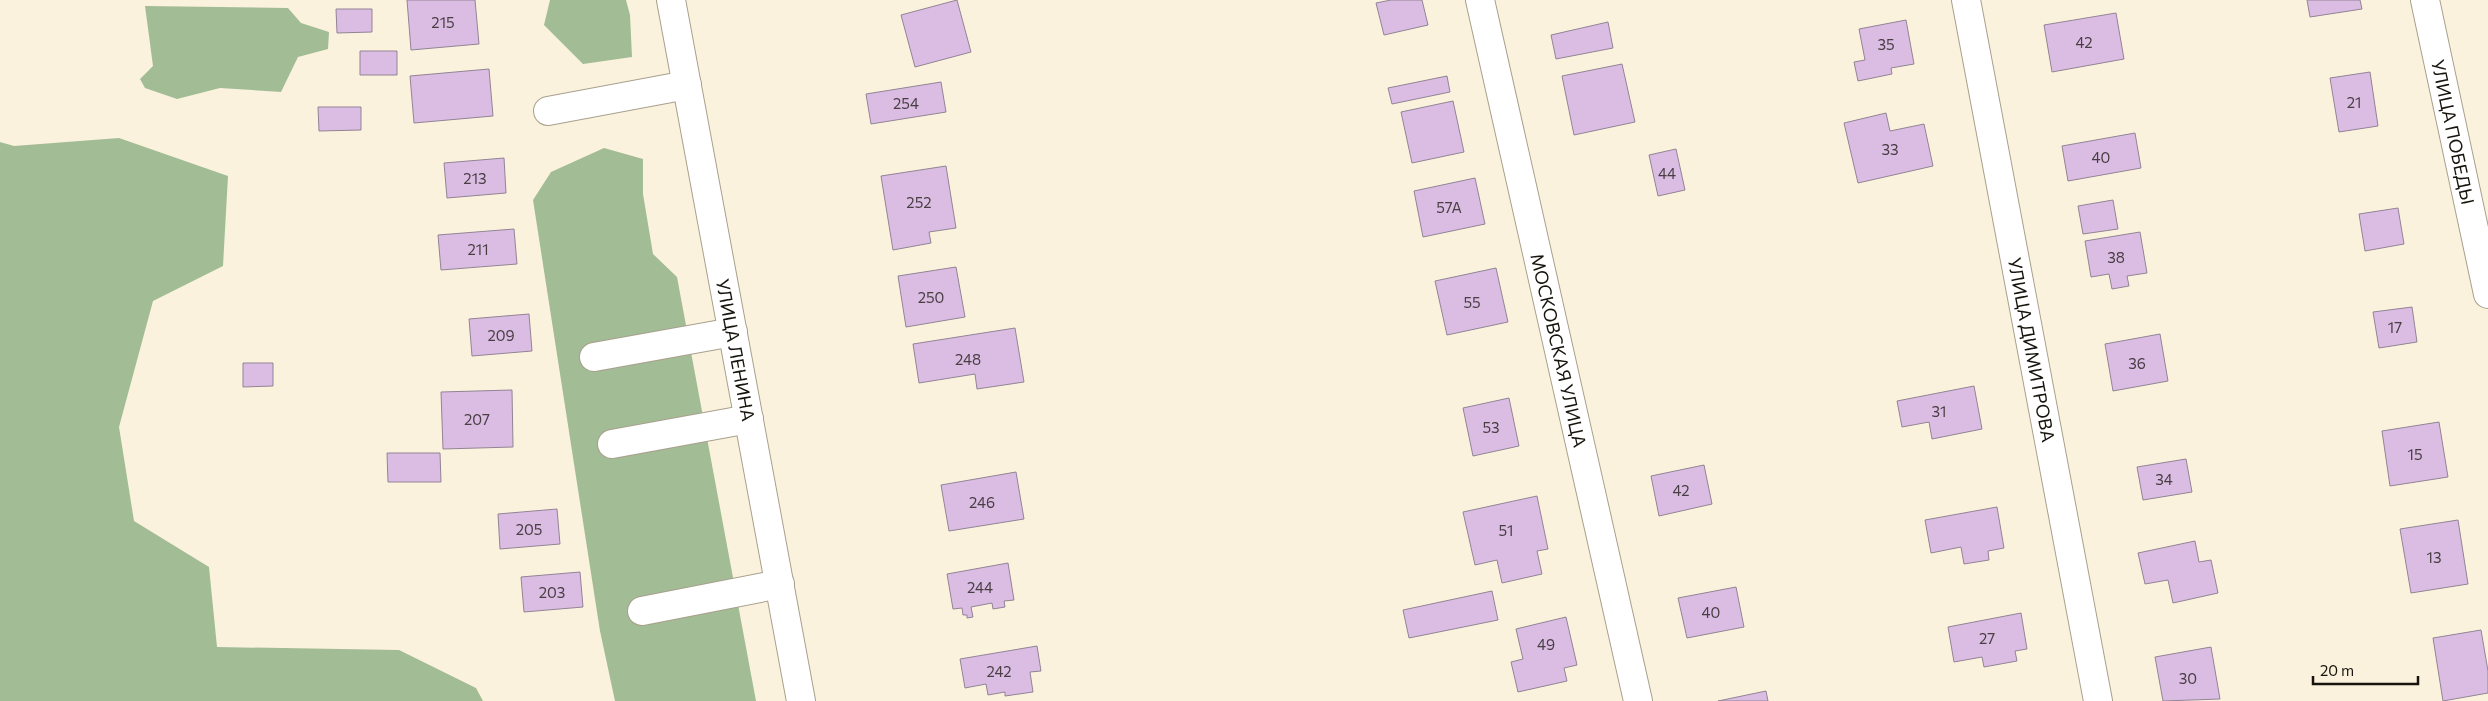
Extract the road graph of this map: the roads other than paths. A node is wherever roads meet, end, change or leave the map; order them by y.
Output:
1 (671, 0) edge
2 (1480, 0) edge
3 (1966, 0) edge
4 (2424, 0) edge
5 (687, 85) junction
6 (548, 110) dead end
7 (2488, 294) edge
8 (733, 332) junction
9 (594, 356) dead end
10 (749, 419) junction
11 (612, 444) dead end
12 (780, 584) junction
13 (642, 611) dead end
14 (801, 701) edge
15 (1638, 701) edge
16 (2098, 701) edge

1 - 5 street, УЛИЦА ЛЕНИНА
2 - 15 street, МОСКОВСКАЯ УЛИЦА
3 - 16 street, УЛИЦА ДИМИТРОВА
4 - 7 street, УЛИЦА ПОБЕДЫ
5 - 6 street
5 - 8 street, УЛИЦА ЛЕНИНА
8 - 9 street
8 - 10 street, УЛИЦА ЛЕНИНА
10 - 11 street
10 - 12 street, УЛИЦА ЛЕНИНА
12 - 13 street
12 - 14 street, УЛИЦА ЛЕНИНА

